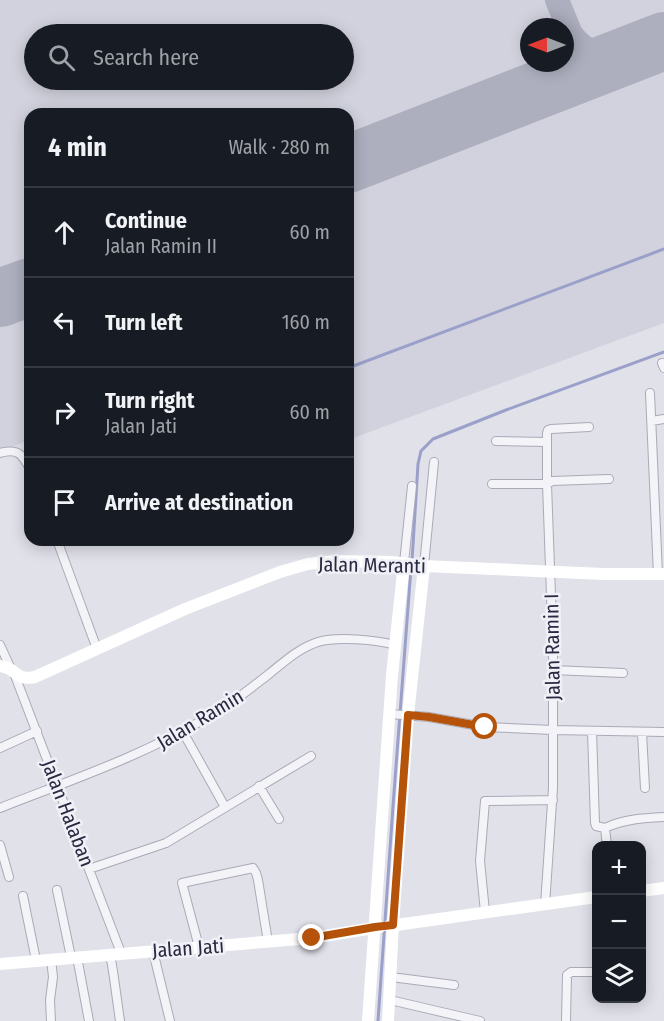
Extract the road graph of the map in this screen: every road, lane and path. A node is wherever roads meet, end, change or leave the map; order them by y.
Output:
1 (650, 393) dead end
2 (664, 418) edge
3 (652, 421) junction
4 (589, 427) dead end
5 (496, 441) dead end
6 (547, 442) junction
7 (0, 453) edge
8 (24, 458) edge
9 (434, 462) dead end
10 (609, 478) dead end
11 (492, 484) dead end
12 (547, 484) junction
13 (412, 486) dead end
14 (59, 546) edge
15 (414, 565) junction
16 (551, 571) junction
17 (661, 575) edge
18 (0, 645) edge
19 (395, 645) junction
20 (97, 649) junction
21 (8, 669) edge
22 (553, 670) junction
23 (623, 673) dead end
24 (392, 714) junction
25 (406, 715) junction
26 (554, 730) junction
27 (37, 731) junction
28 (592, 731) junction
29 (183, 732) junction
30 (664, 732) edge
31 (642, 733) junction
32 (0, 748) edge
33 (311, 756) dead end
34 (259, 786) junction
35 (57, 787) junction
36 (645, 788) dead end
37 (553, 800) junction
38 (225, 807) junction
39 (0, 808) edge
40 (664, 817) edge
41 (279, 819) dead end
42 (605, 828) junction
43 (606, 841) edge
44 (0, 845) edge
45 (89, 869) junction
46 (9, 877) dead end
47 (664, 888) edge
48 (57, 890) dead end
49 (646, 890) edge
50 (23, 896) dead end
51 (592, 898) edge
52 (545, 905) junction
53 (485, 912) junction
54 (384, 926) junction
55 (268, 942) junction
56 (199, 947) junction
57 (153, 951) junction
58 (115, 954) junction
59 (74, 957) junction
60 (51, 959) junction
61 (36, 960) junction
62 (0, 964) edge
63 (592, 972) edge
64 (391, 977) junction
65 (454, 985) dead end
66 (390, 1000) junction
67 (51, 1021) edge
68 (89, 1021) edge
69 (120, 1021) edge
70 (170, 1021) edge
71 (368, 1021) edge
72 (388, 1021) edge
73 (480, 1021) edge
74 (566, 1021) edge

1 - 3 street
2 - 3 street
3 - 17 street
4 - 6 street
5 - 6 street
6 - 12 street, Jalan Ramin I
7 - 8 street
9 - 15 street
10 - 12 street
11 - 12 street
12 - 16 street, Jalan Ramin I
13 - 15 street
14 - 20 street
15 - 16 street, Jalan Meranti
15 - 19 street
15 - 20 street, Jalan Meranti
15 - 25 street
16 - 17 street, Jalan Meranti
16 - 22 street, Jalan Ramin I
18 - 21 street, Jalan Halaban
19 - 24 street
19 - 29 street, Jalan Ramin
20 - 21 street, Jalan Meranti
21 - 27 street, Jalan Halaban
22 - 23 street
22 - 26 street, Jalan Ramin I
24 - 25 street
24 - 54 street
25 - 26 street
25 - 54 street
26 - 28 street
26 - 37 street, Jalan Ramin I
27 - 32 street
27 - 35 street, Jalan Halaban
28 - 31 street
28 - 42 street
29 - 35 street, Jalan Ramin
29 - 38 street
30 - 31 street
31 - 36 street
33 - 34 street
34 - 38 street
34 - 41 street
35 - 39 street, Jalan Ramin
35 - 45 street, Jalan Halaban
37 - 52 street, Jalan Ramin I
37 - 53 street
38 - 45 street
40 - 42 street
42 - 43 street
44 - 46 street
45 - 58 street, Jalan Halaban
47 - 49 street
48 - 59 street
50 - 61 street
51 - 52 street, Jalan Jati
52 - 53 street, Jalan Jati
53 - 54 street, Jalan Jati
54 - 55 street, Jalan Jati
54 - 64 street
54 - 71 street
55 - 56 street, Jalan Jati
55 - 56 street
56 - 57 street, Jalan Jati
57 - 58 street, Jalan Jati
57 - 70 street
58 - 59 street, Jalan Jati
58 - 69 street, Jalan Halaban
59 - 60 street, Jalan Jati
59 - 68 street
60 - 61 street, Jalan Jati
60 - 67 street
61 - 62 street, Jalan Jati
63 - 74 street
64 - 65 street
64 - 66 street
66 - 72 street
66 - 73 street

